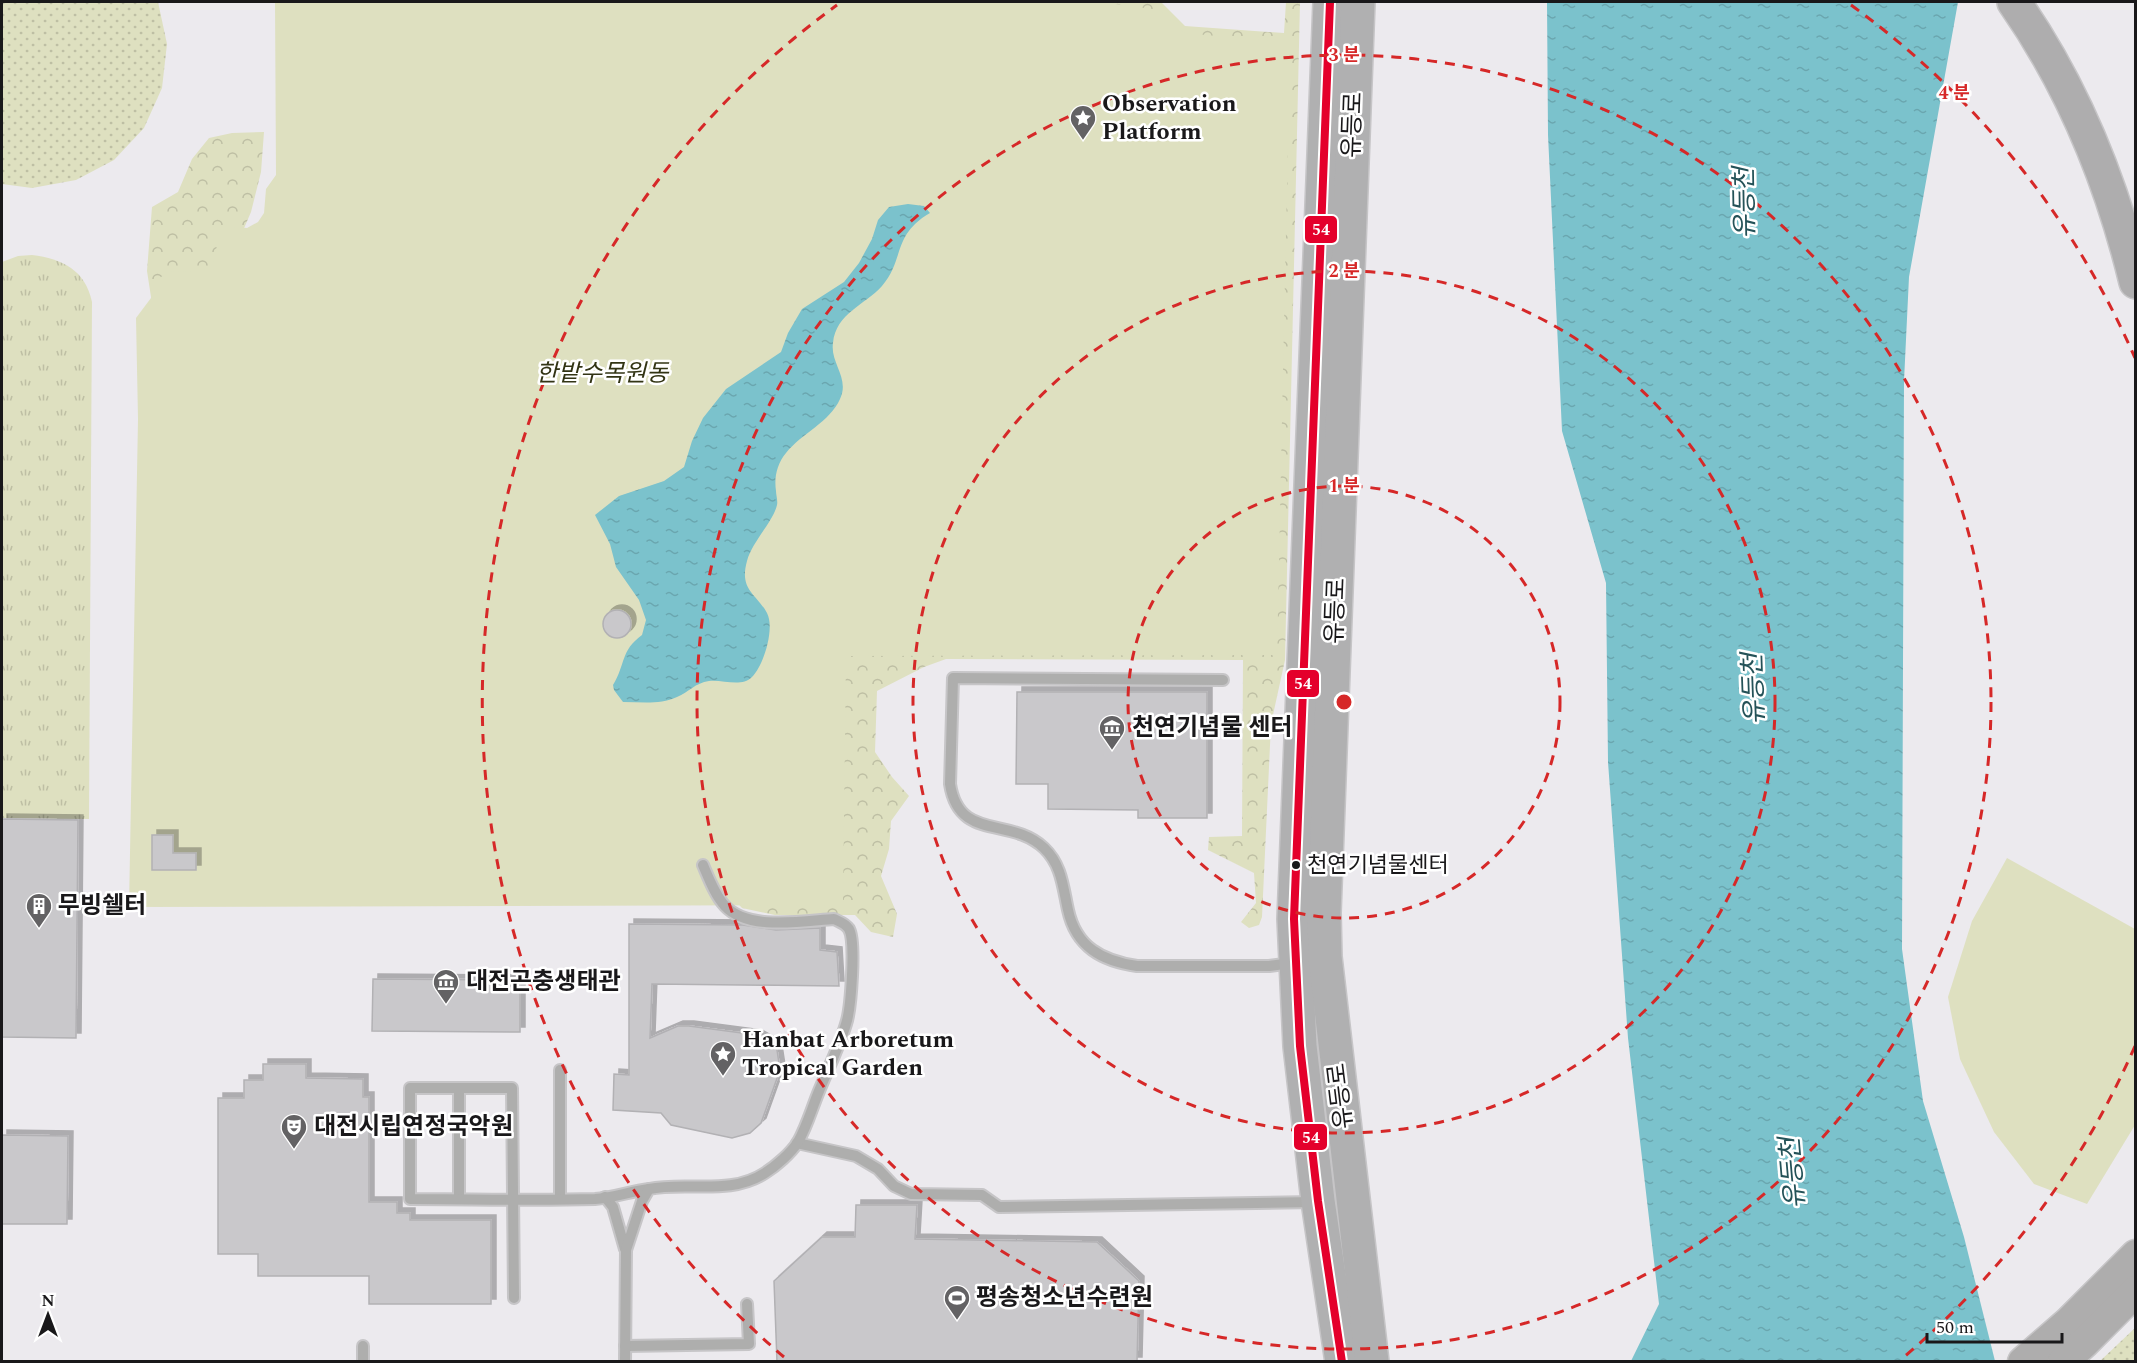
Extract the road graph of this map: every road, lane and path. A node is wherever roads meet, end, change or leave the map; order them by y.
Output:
1 (2014, 2) edge
2 (1352, 5) edge
3 (2133, 273) edge
4 (1223, 680) dead end
5 (703, 865) dead end
6 (1311, 963) junction
7 (560, 1070) dead end
8 (459, 1088) junction
9 (797, 1143) junction
10 (650, 1189) junction
11 (605, 1197) junction
12 (459, 1199) junction
13 (512, 1199) junction
14 (560, 1199) junction
15 (1318, 1202) junction
16 (626, 1250) junction
17 (2136, 1255) edge
18 (2136, 1291) edge
19 (514, 1298) dead end
20 (747, 1304) dead end
21 (363, 1346) dead end
22 (625, 1346) junction
23 (363, 1362) edge
24 (625, 1362) edge
25 (1342, 1362) edge
26 (1372, 1362) edge
27 (2023, 1362) edge
28 (2063, 1362) edge

1 - 3 highway
2 - 6 main road, 유등로
4 - 6 lane
5 - 9 lane
6 - 15 main road, 유등로
6 - 26 main road, 유등로
7 - 14 lane
8 - 12 lane
8 - 12 lane
8 - 13 lane
9 - 10 lane
9 - 15 lane
10 - 11 lane
10 - 16 lane
11 - 14 lane
11 - 16 lane
12 - 13 lane
13 - 14 lane
13 - 19 lane
15 - 25 main road, 유등로
16 - 22 lane
17 - 27 main road
18 - 28 main road
20 - 22 lane
21 - 23 lane
22 - 24 lane

